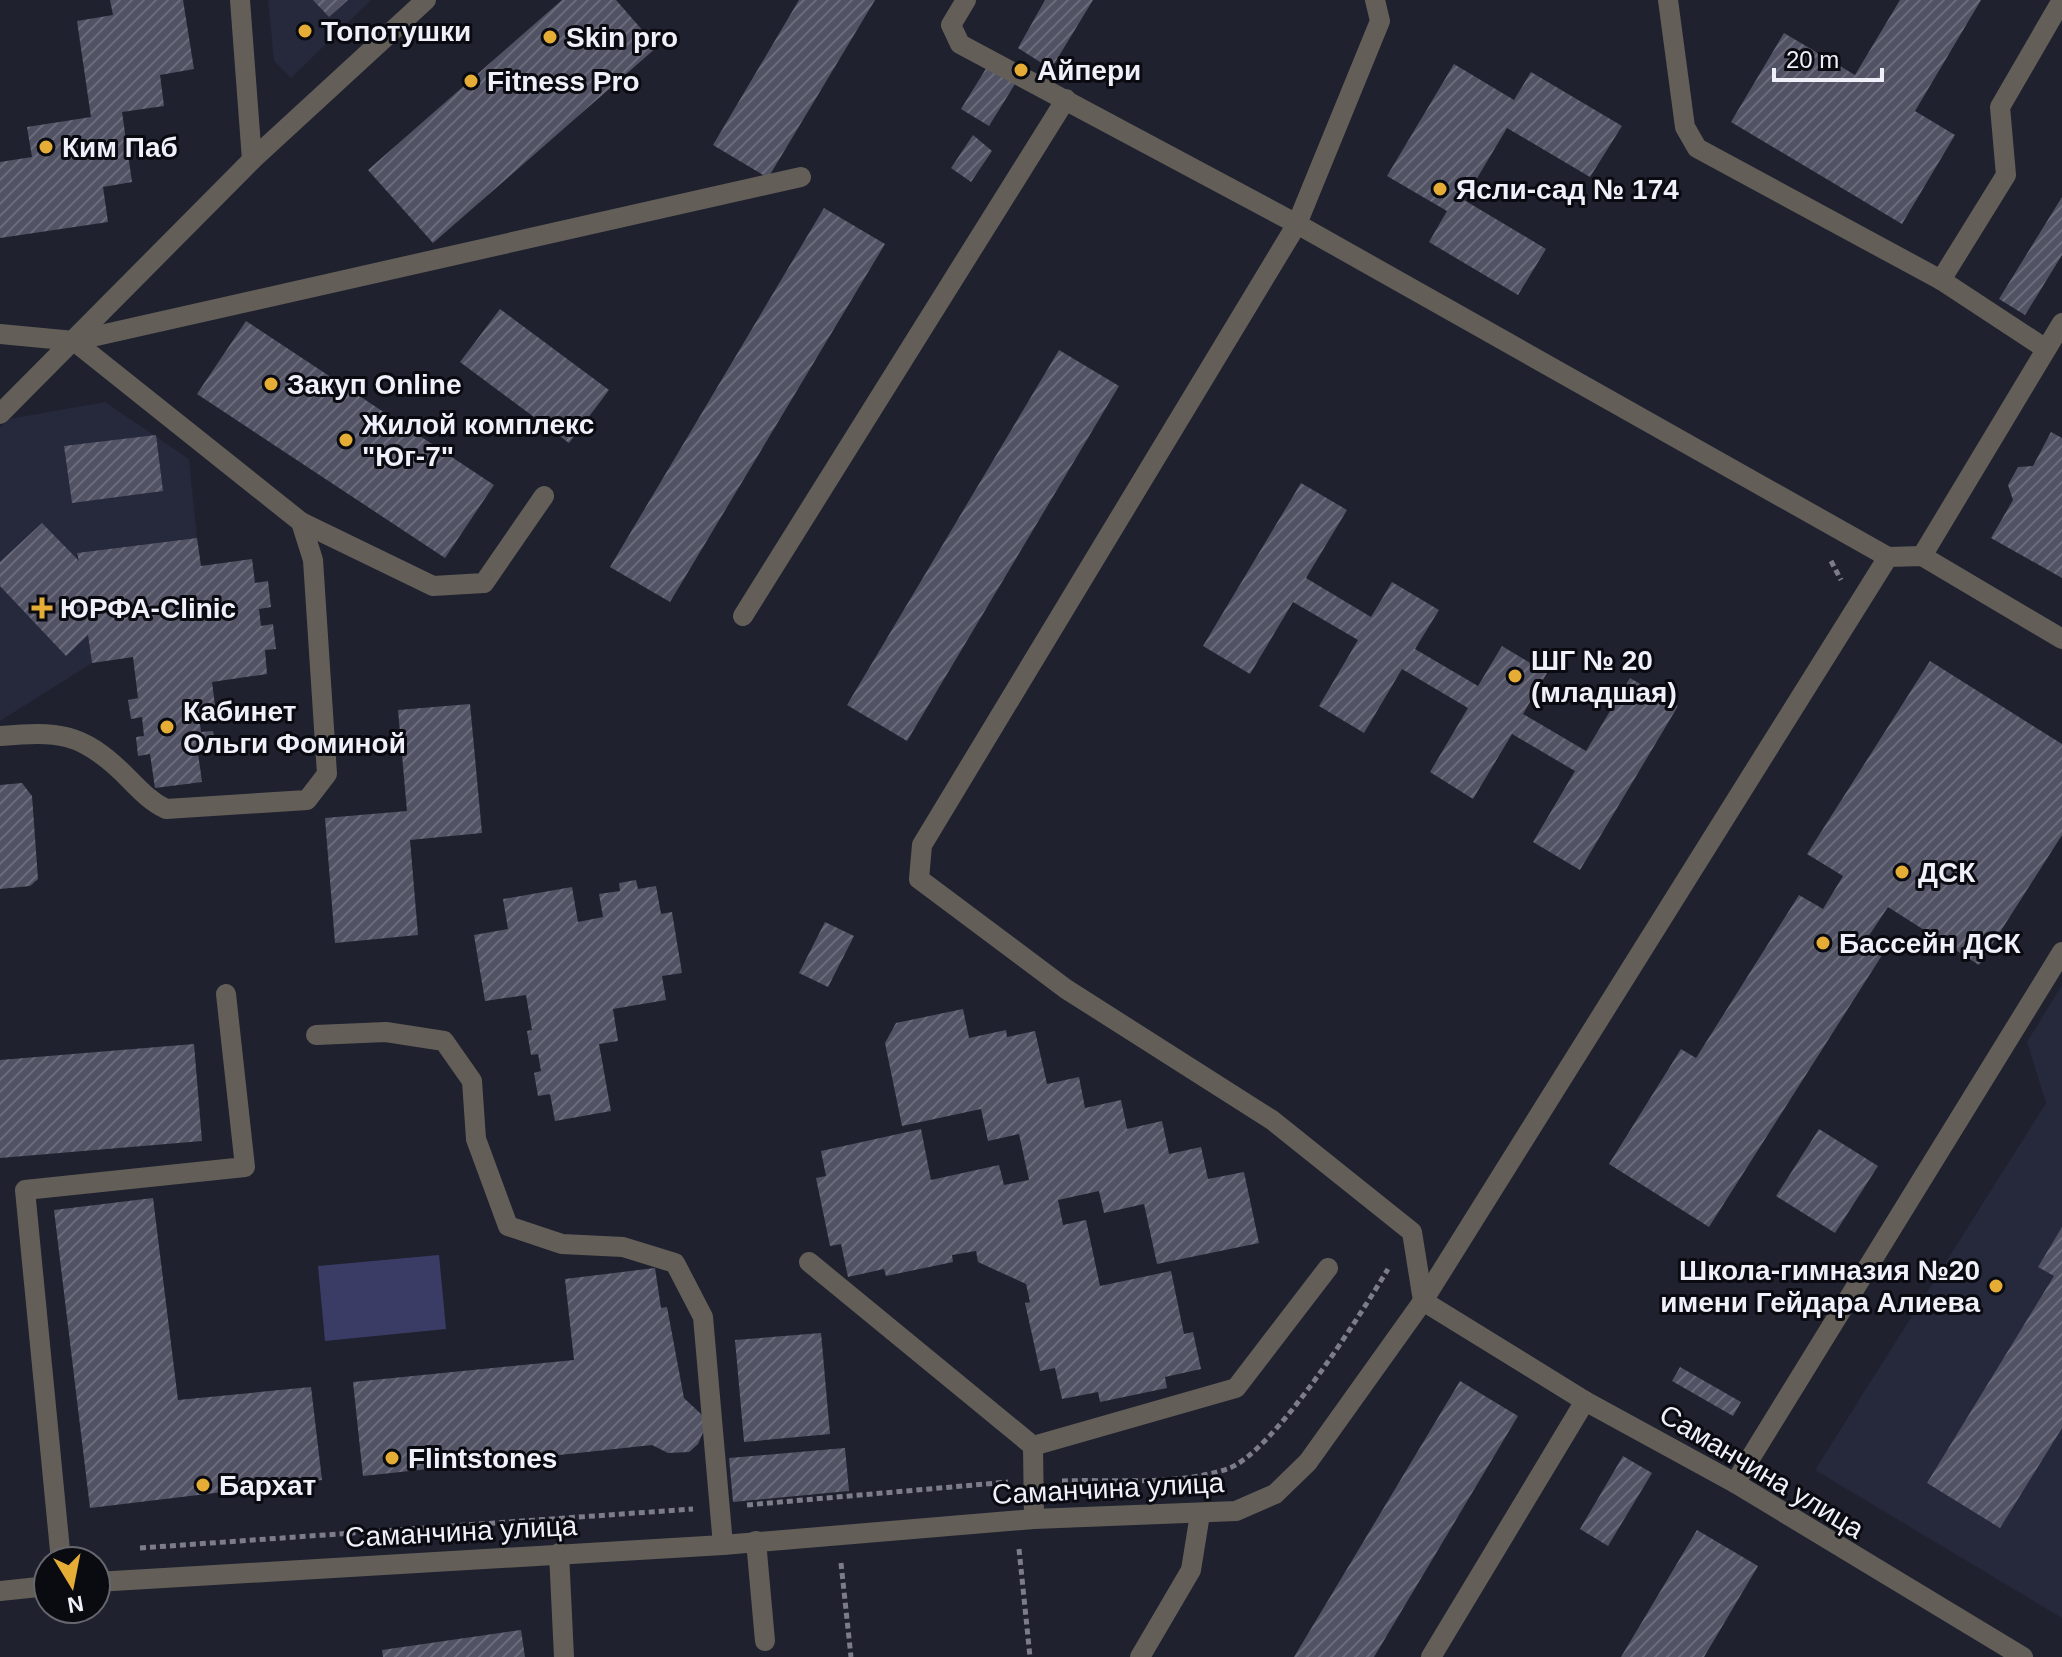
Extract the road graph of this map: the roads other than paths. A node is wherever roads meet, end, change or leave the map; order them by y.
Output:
1 (240, 0) edge
2 (426, 0) edge
3 (966, 0) edge
4 (1375, 0) edge
5 (1668, 0) edge
6 (2062, 0) edge
7 (1066, 99) junction
8 (252, 160) junction
9 (801, 177) dead end
10 (1297, 224) junction
11 (1941, 280) junction
12 (2062, 323) edge
13 (0, 334) edge
14 (74, 341) junction
15 (2046, 349) junction
16 (0, 414) edge
17 (544, 496) dead end
18 (301, 522) junction
19 (1922, 556) junction
20 (1888, 557) junction
21 (743, 616) dead end
22 (2062, 639) edge
23 (0, 736) edge
24 (2062, 952) edge
25 (226, 994) dead end
26 (316, 1035) dead end
27 (809, 1262) dead end
28 (1328, 1268) dead end
29 (1423, 1301) junction
30 (1585, 1401) junction
31 (1033, 1446) junction
32 (1735, 1483) junction
33 (1200, 1514) junction
34 (1025, 1519) junction
35 (756, 1541) junction
36 (59, 1545) edge
37 (723, 1545) junction
38 (559, 1553) junction
39 (112, 1581) edge
40 (32, 1588) edge
41 (0, 1591) edge
42 (765, 1641) dead end
43 (564, 1657) edge
44 (1140, 1657) edge
45 (1431, 1657) edge
46 (2023, 1657) edge

1 - 8 street
2 - 8 street
3 - 7 street
4 - 10 street
5 - 11 street
6 - 11 street
7 - 10 street
7 - 21 street
8 - 14 street
9 - 14 street
10 - 20 street
10 - 29 street
11 - 15 street
12 - 15 street
13 - 14 street
14 - 16 street
14 - 18 street
15 - 19 street
17 - 18 street
18 - 23 street
19 - 20 street
19 - 22 street
20 - 29 street
24 - 32 street
25 - 36 street
26 - 37 street
27 - 31 street
28 - 31 street
29 - 30 street, Саманчина улица
29 - 33 street, Саманчина улица
30 - 32 street, Саманчина улица
30 - 45 street
31 - 34 street
32 - 46 street, Саманчина улица
33 - 34 street, Саманчина улица
33 - 44 street
34 - 35 street, Саманчина улица
35 - 37 street, Саманчина улица
35 - 42 street
37 - 38 street, Саманчина улица
38 - 39 street, Саманчина улица
38 - 43 street
40 - 41 street

